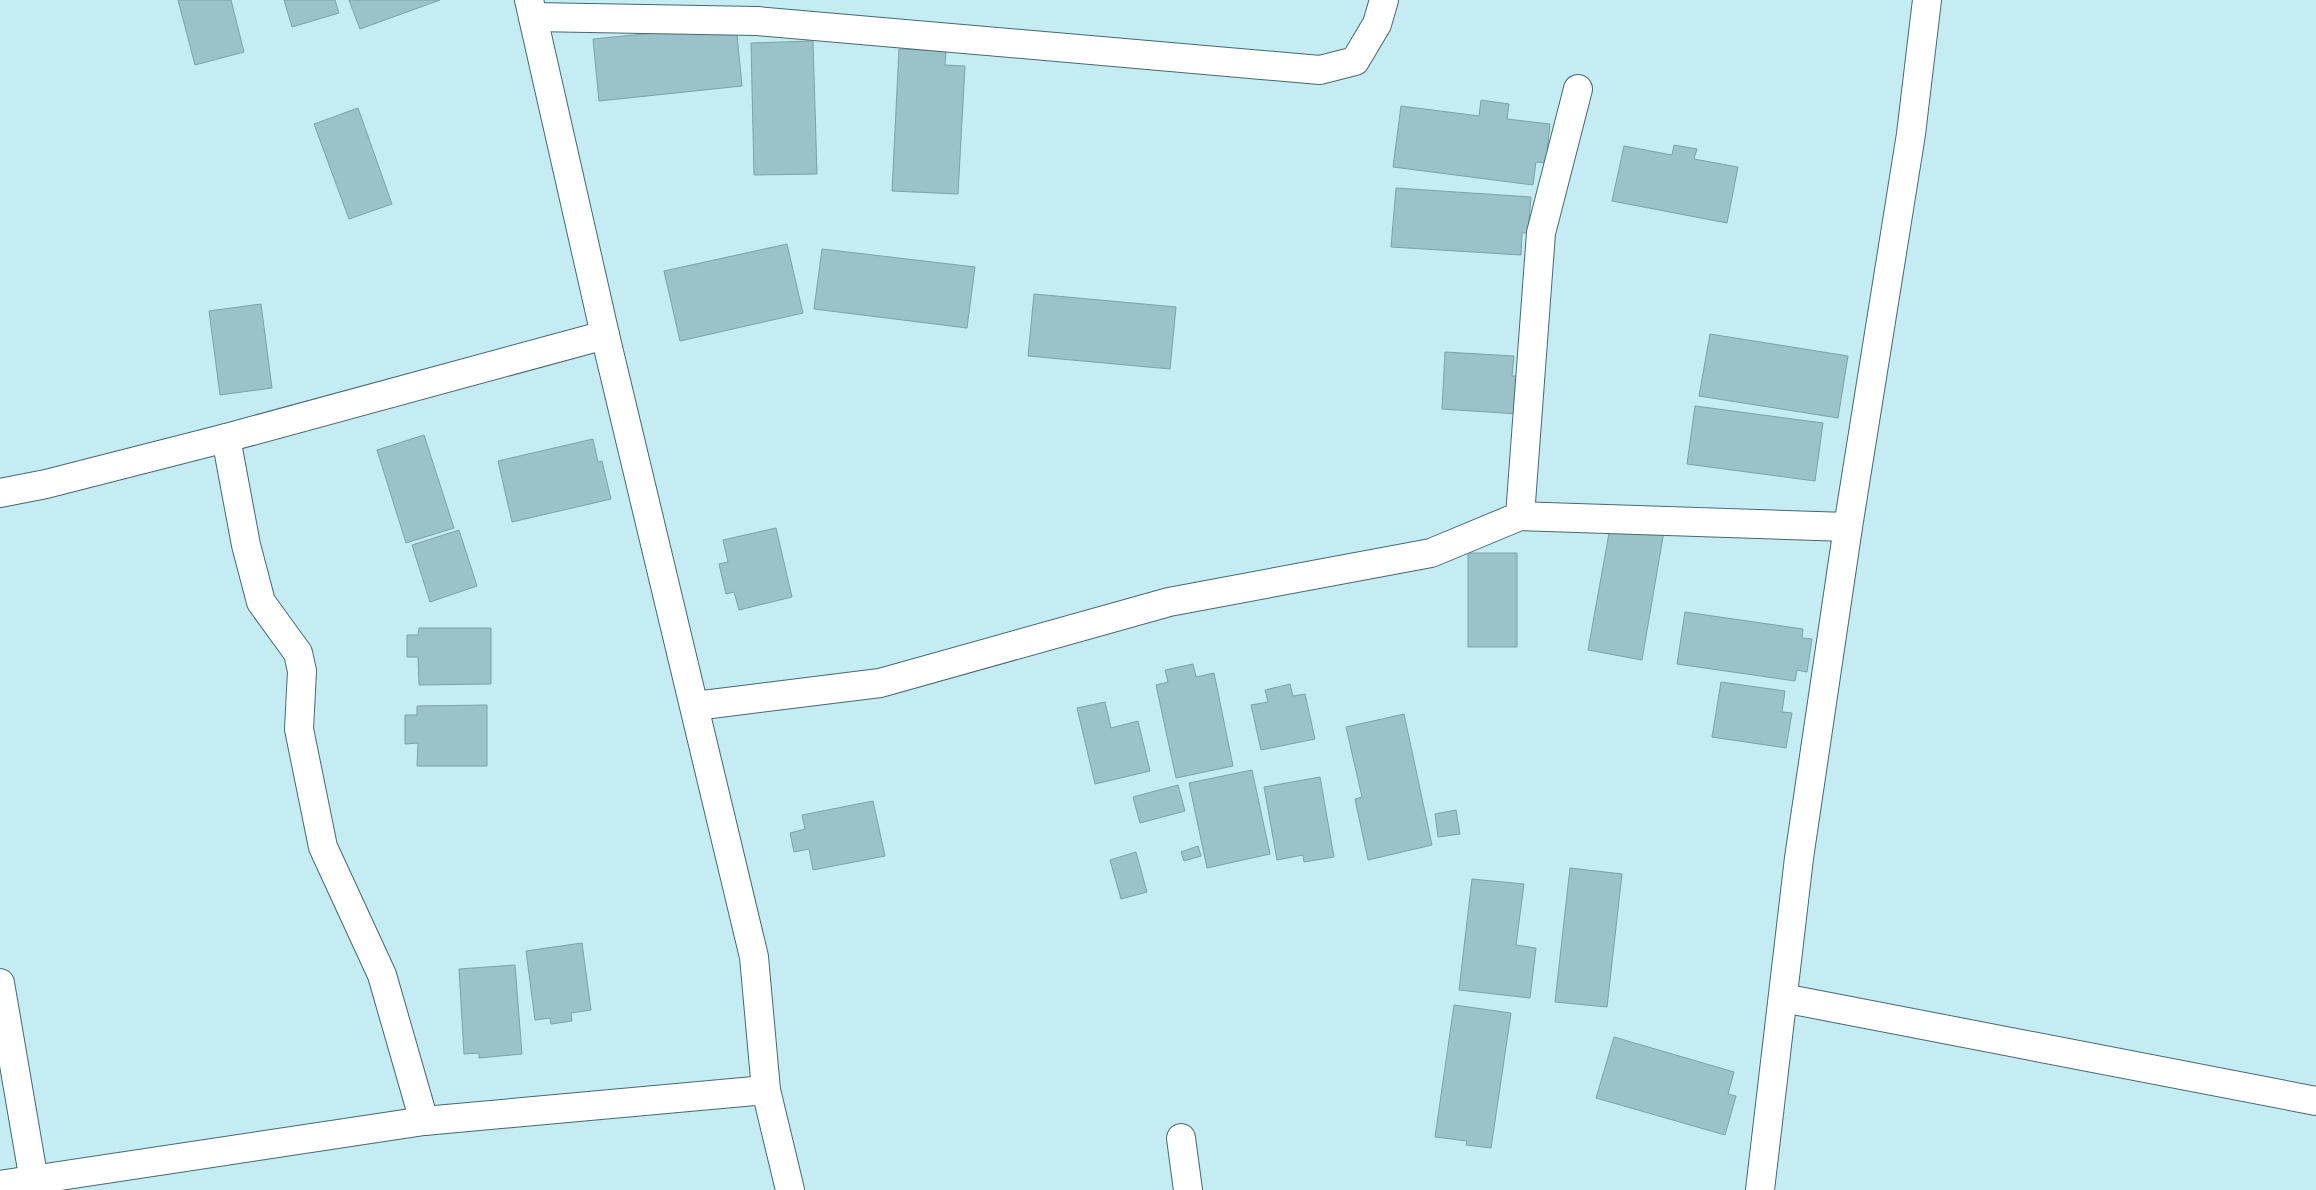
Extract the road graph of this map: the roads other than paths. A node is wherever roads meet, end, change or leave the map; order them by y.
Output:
1 (1384, 0) edge
2 (1927, 0) edge
3 (531, 9) edge
4 (1578, 89) dead end
5 (605, 335) junction
6 (226, 438) junction
7 (0, 493) edge
8 (1520, 516) junction
9 (1848, 527) junction
10 (694, 706) junction
11 (0, 983) edge
12 (1783, 998) junction
13 (766, 1090) junction
14 (2316, 1102) edge
15 (424, 1121) junction
16 (1180, 1138) dead end
17 (34, 1181) junction
18 (0, 1185) edge
19 (790, 1190) edge
20 (1188, 1190) edge
21 (1760, 1190) edge

1 - 3 street
2 - 9 street
3 - 5 street
4 - 8 street
5 - 6 street
5 - 10 street
6 - 7 street
6 - 15 street
8 - 9 street
8 - 10 street
9 - 12 street
10 - 13 street
11 - 17 street
12 - 14 street
12 - 21 street
13 - 15 street
13 - 19 street
15 - 17 street
16 - 20 street
17 - 18 street

